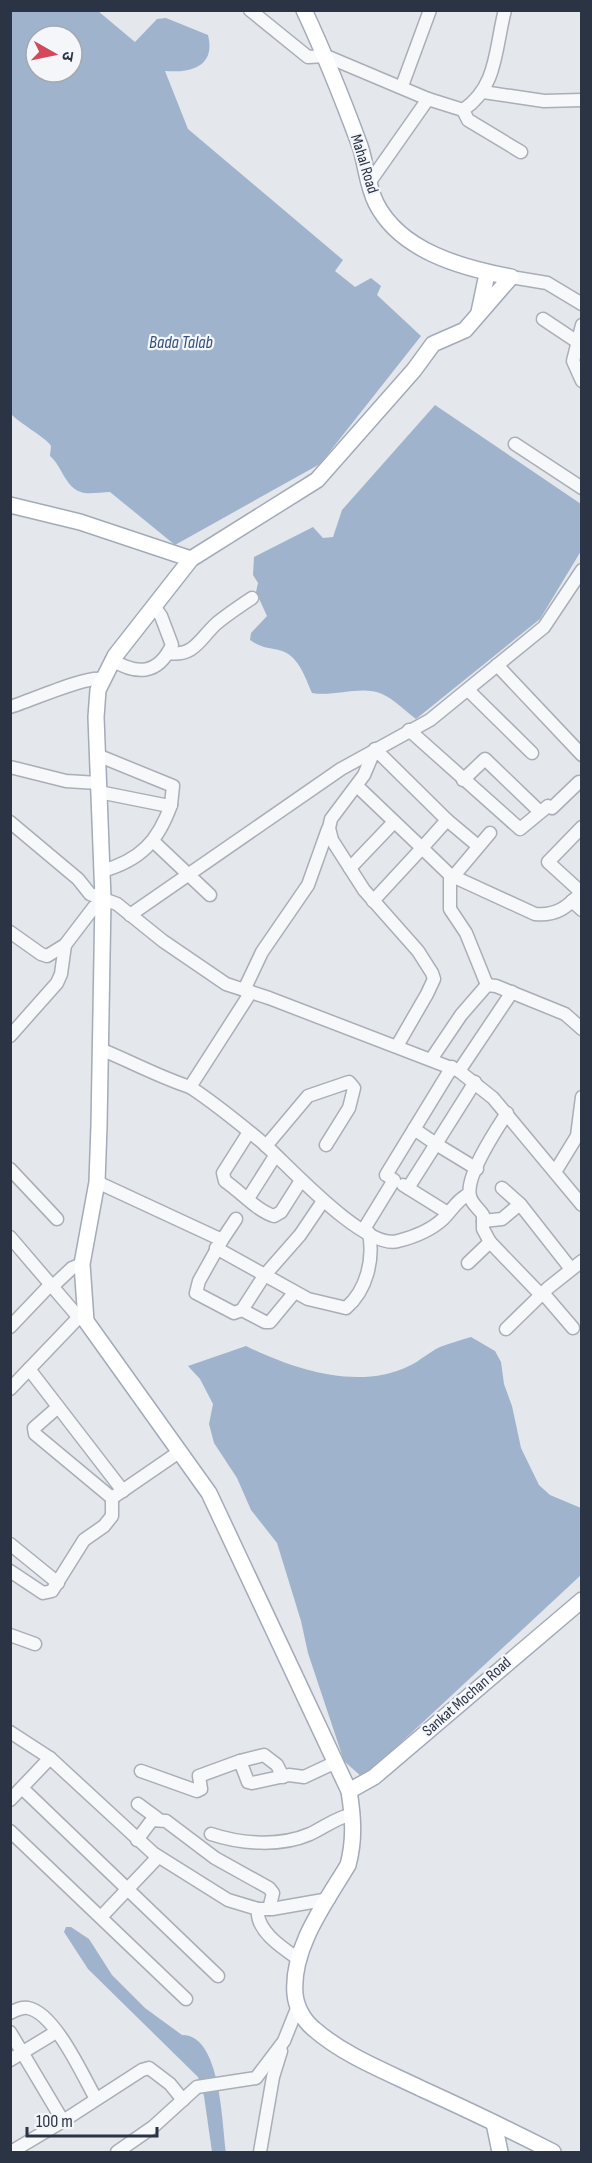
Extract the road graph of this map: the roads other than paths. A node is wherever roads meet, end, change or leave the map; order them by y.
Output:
1 (250, 10) edge
2 (304, 10) edge
3 (430, 10) edge
4 (505, 10) edge
5 (326, 56) junction
6 (402, 86) junction
7 (483, 92) junction
8 (428, 99) junction
9 (582, 100) edge
10 (463, 110) junction
11 (521, 152) dead end
12 (369, 183) junction
13 (488, 274) junction
14 (511, 277) junction
15 (582, 304) edge
16 (478, 316) junction
17 (543, 319) dead end
18 (582, 324) edge
19 (576, 341) junction
20 (582, 381) edge
21 (515, 444) dead end
22 (582, 488) edge
23 (10, 505) edge
24 (191, 559) junction
25 (582, 570) edge
26 (252, 598) dead end
27 (154, 606) junction
28 (168, 653) junction
29 (112, 660) junction
30 (497, 666) junction
31 (101, 679) junction
32 (468, 690) junction
33 (10, 707) edge
34 (409, 730) junction
35 (375, 749) junction
36 (532, 753) dead end
37 (97, 755) junction
38 (582, 755) edge
39 (10, 767) edge
40 (463, 780) junction
41 (581, 782) edge
42 (357, 786) junction
43 (99, 787) junction
44 (171, 805) junction
45 (539, 811) junction
46 (447, 820) junction
47 (10, 822) edge
48 (394, 822) junction
49 (582, 827) edge
50 (329, 828) junction
51 (490, 833) dead end
52 (154, 842) junction
53 (478, 846) junction
54 (422, 848) junction
55 (350, 868) junction
56 (102, 871) junction
57 (187, 874) junction
58 (452, 876) junction
59 (210, 895) dead end
60 (580, 898) edge
61 (373, 901) junction
62 (98, 903) junction
63 (130, 915) junction
64 (13, 936) edge
65 (65, 945) junction
66 (487, 985) junction
67 (247, 991) junction
68 (512, 992) junction
69 (582, 1029) edge
70 (10, 1036) edge
71 (397, 1046) junction
72 (100, 1049) junction
73 (432, 1058) junction
74 (455, 1069) junction
75 (475, 1082) junction
76 (190, 1087) junction
77 (582, 1097) edge
78 (507, 1113) junction
79 (414, 1129) junction
80 (249, 1132) junction
81 (579, 1135) edge
82 (436, 1144) junction
83 (326, 1145) dead end
84 (266, 1146) junction
85 (275, 1156) junction
86 (477, 1169) junction
87 (11, 1170) edge
88 (555, 1172) junction
89 (394, 1180) junction
90 (97, 1182) junction
91 (300, 1182) junction
92 (408, 1188) junction
93 (502, 1188) dead end
94 (469, 1194) junction
95 (249, 1197) junction
96 (323, 1201) junction
97 (520, 1204) junction
98 (582, 1205) edge
99 (448, 1213) junction
100 (57, 1219) dead end
101 (236, 1219) dead end
102 (483, 1221) junction
103 (367, 1231) junction
104 (10, 1237) edge
105 (490, 1242) junction
106 (391, 1243) junction
107 (219, 1244) junction
108 (468, 1263) dead end
109 (82, 1264) junction
110 (370, 1264) junction
111 (576, 1265) edge
112 (264, 1276) junction
113 (52, 1285) junction
114 (294, 1293) junction
115 (542, 1294) junction
116 (242, 1310) junction
117 (13, 1318) edge
118 (82, 1319) junction
119 (573, 1328) dead end
120 (506, 1329) dead end
121 (29, 1369) junction
122 (10, 1389) edge
123 (58, 1407) junction
124 (179, 1452) junction
125 (117, 1495) junction
126 (10, 1544) edge
127 (10, 1571) edge
128 (58, 1583) junction
129 (582, 1600) edge
130 (10, 1635) edge
131 (35, 1644) dead end
132 (10, 1732) edge
133 (50, 1758) junction
134 (240, 1761) junction
135 (336, 1762) junction
136 (141, 1771) dead end
137 (283, 1777) junction
138 (22, 1788) junction
139 (349, 1791) junction
140 (10, 1800) edge
141 (138, 1804) dead end
142 (353, 1814) junction
143 (158, 1818) junction
144 (10, 1831) edge
145 (211, 1834) dead end
146 (137, 1840) junction
147 (158, 1857) junction
148 (127, 1889) junction
149 (329, 1899) junction
150 (264, 1909) junction
151 (101, 1917) junction
152 (300, 1960) junction
153 (218, 1976) dead end
154 (186, 1999) dead end
155 (298, 2006) junction
156 (10, 2013) edge
157 (57, 2031) junction
158 (10, 2032) edge
159 (284, 2041) junction
160 (22, 2052) junction
161 (10, 2060) edge
162 (96, 2099) junction
163 (183, 2100) junction
164 (63, 2121) junction
165 (494, 2122) junction
166 (11, 2152) edge
167 (117, 2152) edge
168 (260, 2152) edge
169 (500, 2152) edge
170 (553, 2152) edge

1 - 5 street
2 - 5 main road, Mahal Road
3 - 6 street
4 - 7 street
5 - 6 street
5 - 12 main road, Mahal Road
6 - 8 street
7 - 9 street
7 - 10 street
8 - 10 street
8 - 12 street
10 - 11 street
12 - 13 main road, Mahal Road
13 - 14 main road, Mahal Road
13 - 16 main road
14 - 15 street
14 - 16 main road
16 - 24 main road
17 - 19 street
18 - 19 street
19 - 20 street
21 - 22 street
23 - 24 main road
24 - 27 main road
25 - 30 street
26 - 28 street
27 - 28 street
27 - 29 main road
28 - 29 street
29 - 31 main road
30 - 32 street
30 - 38 street
31 - 33 street
31 - 37 main road
32 - 34 street
32 - 36 street
34 - 35 street
34 - 40 street
35 - 42 street
35 - 46 street
35 - 57 street
37 - 43 main road
37 - 44 street
39 - 43 street
40 - 45 street
40 - 45 street
41 - 45 street
42 - 48 street
42 - 50 street
43 - 44 street
43 - 56 main road
44 - 52 street
46 - 53 street
46 - 54 street
47 - 62 street
48 - 54 street
48 - 55 street
49 - 60 street
50 - 55 street
50 - 67 street
51 - 53 street
52 - 56 street
52 - 57 street
53 - 58 street
54 - 58 street
54 - 61 street
55 - 61 street
56 - 62 main road
57 - 59 street
57 - 63 street
58 - 60 street
58 - 66 street
61 - 71 street
62 - 63 street
62 - 65 street
62 - 72 main road
63 - 67 street
64 - 65 street
65 - 70 street
66 - 68 street
66 - 73 street
67 - 71 street
67 - 76 street
68 - 69 street
68 - 74 street
71 - 73 street
72 - 76 street
72 - 90 main road
73 - 74 street
74 - 75 street
74 - 79 street
75 - 78 street
75 - 82 street
76 - 80 street
77 - 81 street
78 - 86 street
78 - 88 street
79 - 82 street
79 - 89 street
80 - 84 street
80 - 95 street
81 - 88 street
82 - 86 street
82 - 92 street
83 - 84 street
84 - 85 street
85 - 91 street
85 - 95 street
86 - 94 street
87 - 100 street
88 - 98 street
89 - 92 street
89 - 103 street
90 - 107 street
90 - 109 main road
91 - 95 street
91 - 96 street
92 - 99 street
93 - 97 street
94 - 99 street
94 - 102 street
96 - 103 street
96 - 112 street
97 - 102 street
97 - 111 street
99 - 106 street
101 - 107 street
102 - 105 street
103 - 106 street
103 - 110 street
104 - 113 street
105 - 108 street
105 - 115 street
106 - 110 street
107 - 112 street
107 - 116 street
109 - 113 street
109 - 118 main road
110 - 114 street
111 - 115 street
112 - 114 street
112 - 116 street
113 - 117 street
113 - 118 street
114 - 116 street
115 - 119 street
115 - 120 street
118 - 121 street
118 - 124 main road
121 - 122 street
121 - 123 street
123 - 125 street
123 - 125 street
124 - 125 street
124 - 135 main road
125 - 128 street
126 - 128 street
127 - 128 street
129 - 139 main road, Sankat Mochan Road
130 - 131 street
132 - 133 street
133 - 138 street
133 - 146 street
134 - 136 street
134 - 137 street
134 - 137 street
135 - 137 street
135 - 139 main road
138 - 140 street
138 - 148 street
139 - 142 main road
141 - 143 street
142 - 145 street
142 - 149 main road
143 - 146 street
143 - 150 street
144 - 151 street
146 - 147 street
147 - 148 street
147 - 150 street
148 - 151 street
148 - 153 street
149 - 150 street
149 - 152 main road
150 - 152 street
151 - 154 street
152 - 155 main road
155 - 159 street
155 - 165 main road
156 - 157 street
157 - 160 street
157 - 162 street
158 - 160 street
159 - 163 street
159 - 168 street
160 - 161 street
160 - 164 street
162 - 163 street
162 - 164 street
163 - 167 street
164 - 166 street
165 - 169 main road
165 - 170 main road

